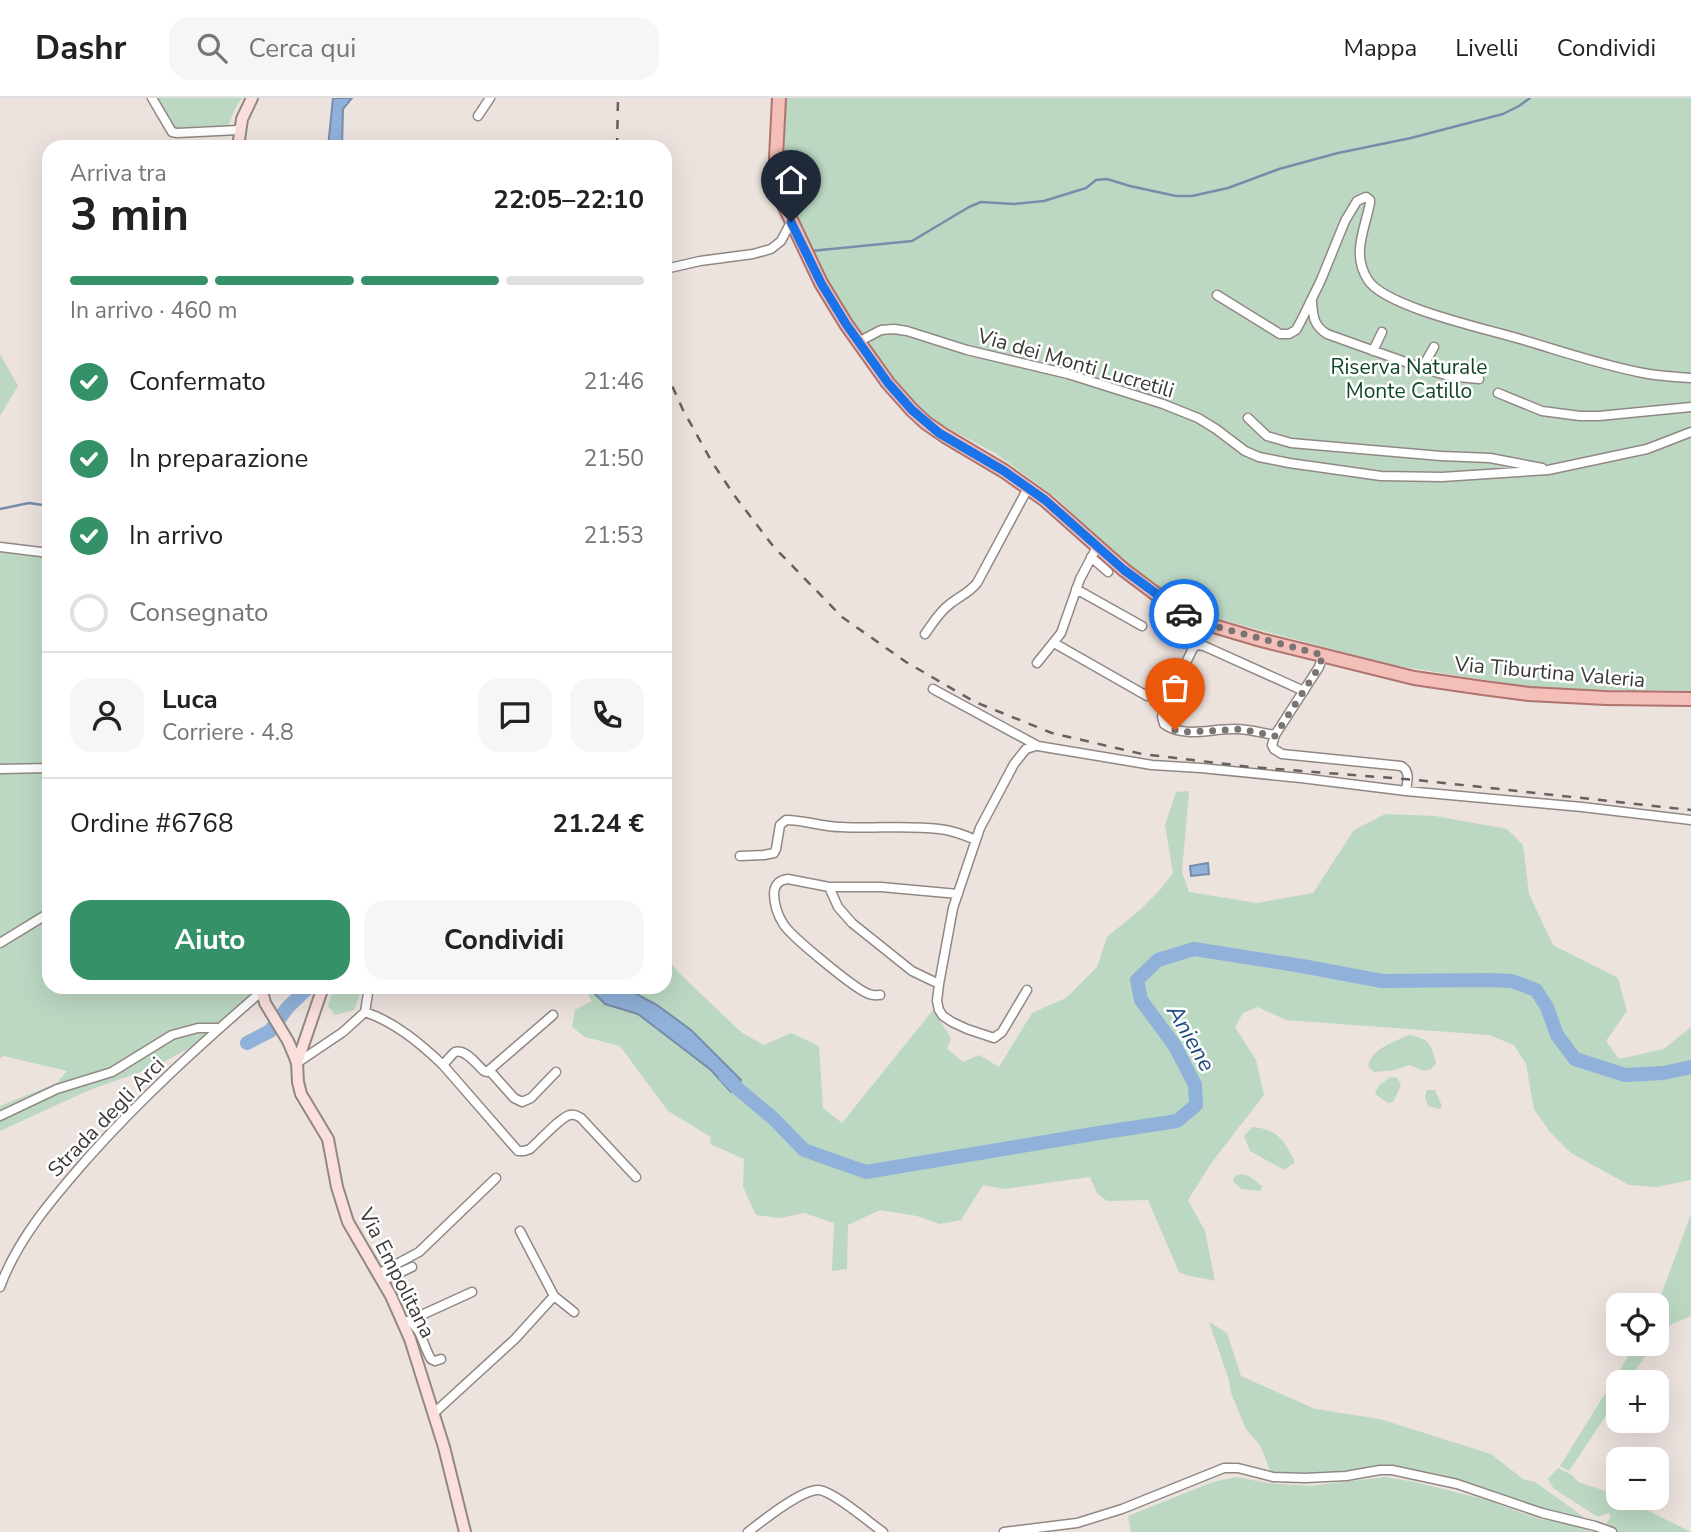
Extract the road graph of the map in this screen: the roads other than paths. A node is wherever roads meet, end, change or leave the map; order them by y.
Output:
1 (152, 98) edge
2 (252, 98) edge
3 (490, 98) edge
4 (779, 98) edge
5 (478, 116) dead end
6 (239, 130) junction
7 (238, 140) edge
8 (791, 222) junction
9 (672, 267) edge
10 (1217, 295) dead end
11 (1312, 299) junction
12 (1382, 332) dead end
13 (858, 342) junction
14 (1434, 347) dead end
15 (1373, 351) junction
16 (1422, 369) junction
17 (1691, 378) edge
18 (1479, 379) dead end
19 (1498, 393) dead end
20 (1691, 407) edge
21 (1248, 418) dead end
22 (1691, 432) edge
23 (1548, 470) junction
24 (1028, 488) junction
25 (0, 547) edge
26 (42, 552) edge
27 (1094, 552) junction
28 (1108, 572) dead end
29 (1076, 589) junction
30 (1142, 626) dead end
31 (925, 634) dead end
32 (1054, 643) junction
33 (1323, 655) junction
34 (1037, 663) dead end
35 (933, 690) dead end
36 (1304, 691) junction
37 (1147, 696) dead end
38 (1691, 699) edge
39 (1275, 736) junction
40 (1038, 746) junction
41 (42, 768) edge
42 (0, 769) edge
43 (1406, 791) junction
44 (1691, 820) edge
45 (976, 839) junction
46 (740, 856) dead end
47 (829, 887) junction
48 (958, 894) junction
49 (42, 917) edge
50 (0, 943) edge
51 (939, 984) junction
52 (1027, 990) dead end
53 (261, 994) edge
54 (263, 994) edge
55 (321, 994) edge
56 (368, 994) edge
57 (880, 995) dead end
58 (365, 1012) junction
59 (553, 1015) dead end
60 (220, 1028) junction
61 (309, 1031) junction
62 (286, 1038) junction
63 (298, 1063) junction
64 (443, 1065) junction
65 (490, 1071) junction
66 (556, 1072) dead end
67 (0, 1116) edge
68 (636, 1177) dead end
69 (496, 1178) dead end
70 (520, 1231) dead end
71 (412, 1267) dead end
72 (380, 1277) junction
73 (0, 1287) edge
74 (472, 1292) dead end
75 (554, 1296) junction
76 (574, 1312) dead end
77 (407, 1322) junction
78 (441, 1359) dead end
79 (434, 1413) junction
80 (465, 1532) edge
81 (748, 1532) edge
82 (883, 1532) edge
83 (1004, 1532) edge
84 (1612, 1532) edge

1 - 6 street
2 - 6 main road
3 - 5 street
4 - 8 main road, Via Tiburtina Valeria
6 - 7 main road
8 - 9 street
8 - 13 main road, Via Tiburtina Valeria
10 - 11 street
11 - 15 street
11 - 17 street
12 - 15 street
13 - 23 street, Via dei Monti Lucretili
13 - 24 main road, Via Tiburtina Valeria
14 - 16 street
15 - 16 street
16 - 18 street
19 - 20 street
21 - 23 street
22 - 23 street, Via dei Monti Lucretili
24 - 27 main road, Via Tiburtina Valeria
24 - 31 street
25 - 26 street
27 - 28 street
27 - 29 street
27 - 33 main road, Via Tiburtina Valeria
29 - 30 street
29 - 32 street
32 - 34 street
32 - 37 street
33 - 36 street
33 - 38 main road, Via Tiburtina Valeria
35 - 40 street
36 - 39 street
36 - 39 street
39 - 43 street
40 - 43 street
40 - 45 street
41 - 42 street
43 - 44 street
45 - 46 street
45 - 48 street
47 - 48 street
47 - 51 street
47 - 57 street
48 - 51 street
49 - 50 street
51 - 52 street
53 - 60 street, Strada degli Arci
54 - 62 main road, Via Empolitana
55 - 61 main road
56 - 58 street
58 - 63 street
58 - 64 street
59 - 65 street
60 - 67 street
60 - 73 street, Strada degli Arci
61 - 62 main road
61 - 63 main road
62 - 63 main road, Via Empolitana
63 - 72 main road, Via Empolitana
64 - 65 street
64 - 68 street
65 - 66 street
69 - 72 street
70 - 75 street
71 - 72 street
72 - 77 main road, Via Empolitana
74 - 77 street
75 - 76 street
75 - 79 street
77 - 78 street
77 - 79 main road, Via Empolitana
79 - 80 main road, Via Empolitana
81 - 82 street
83 - 84 street

